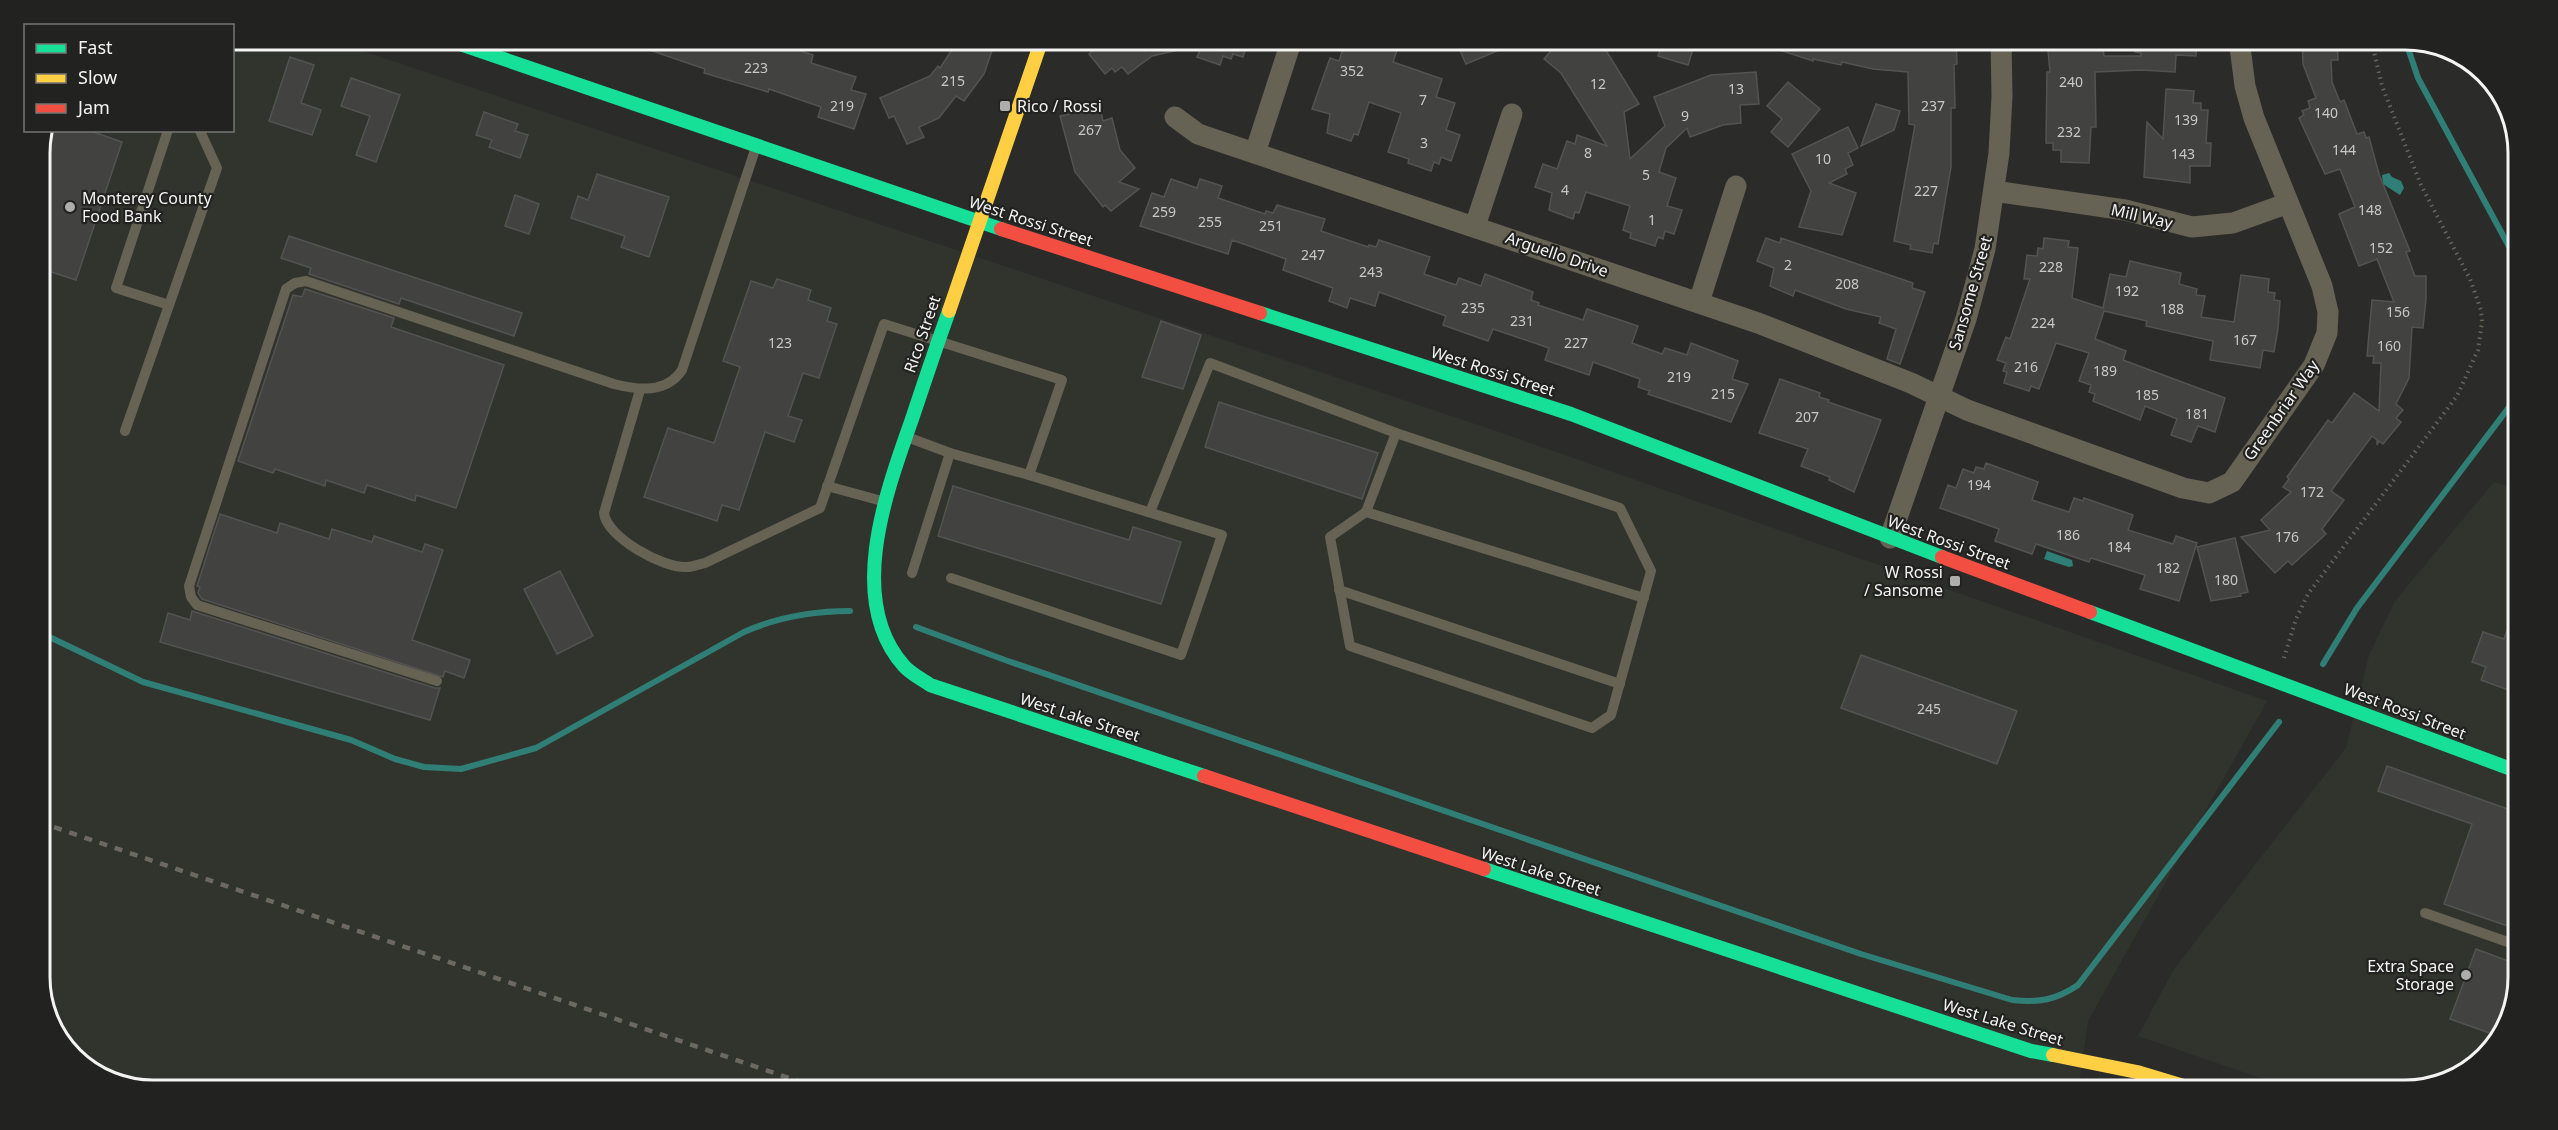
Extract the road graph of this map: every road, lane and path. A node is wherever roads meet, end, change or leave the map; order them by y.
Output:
1 (478, 50) edge
2 (1038, 50) edge
3 (1288, 50) edge
4 (2001, 50) edge
5 (2240, 50) edge
6 (2374, 50) edge
7 (1512, 114) dead end
8 (1175, 117) dead end
9 (167, 132) edge
10 (200, 132) edge
11 (757, 144) junction
12 (1255, 153) junction
13 (1736, 186) dead end
14 (1994, 191) junction
15 (2288, 203) junction
16 (980, 222) junction
17 (1475, 226) junction
18 (1699, 302) junction
19 (169, 305) junction
20 (936, 340) junction
21 (639, 390) junction
22 (1939, 395) junction
23 (125, 431) dead end
24 (1396, 433) junction
25 (905, 436) junction
26 (950, 453) junction
27 (1029, 475) junction
28 (827, 486) junction
29 (883, 502) junction
30 (1150, 512) junction
31 (1366, 512) junction
32 (1890, 538) junction
33 (912, 573) dead end
34 (951, 578) dead end
35 (1339, 590) junction
36 (1644, 598) junction
37 (891, 645) joint
38 (437, 681) dead end
39 (2277, 681) junction
40 (1620, 684) junction
41 (2508, 768) edge
42 (2425, 913) dead end
43 (2508, 942) edge
44 (2164, 1080) edge

1 - 11 main road, West Rossi Street
2 - 16 main road, Rico Street
3 - 12 street
4 - 14 street, Sansome Street
5 - 15 street, Greenbriar Way
6 - 39 path
7 - 17 street
8 - 12 street, Arguello Drive
9 - 19 lane
10 - 19 lane
11 - 16 main road, West Rossi Street
11 - 21 lane
12 - 17 street, Arguello Drive
13 - 18 street
14 - 15 street, Mill Way
14 - 22 street, Sansome Street
15 - 22 street, Greenbriar Way
16 - 20 main road, Rico Street
16 - 32 main road, West Rossi Street
17 - 18 street, Arguello Drive
18 - 22 street, Arguello Drive
19 - 23 lane
20 - 25 main road, Rico Street
20 - 27 lane
20 - 28 lane
21 - 28 lane
21 - 38 lane
22 - 32 street, Sansome Street
24 - 30 lane
24 - 31 lane
24 - 36 lane
25 - 26 lane
25 - 29 main road, Rico Street
26 - 27 lane
26 - 33 lane
27 - 30 lane
28 - 29 lane
29 - 37 main road, Rico Street
30 - 34 lane
31 - 35 lane
31 - 36 lane
32 - 39 main road, West Rossi Street
35 - 40 lane
35 - 40 lane
36 - 40 lane
37 - 44 main road, West Lake Street
39 - 41 main road, West Rossi Street
42 - 43 lane

